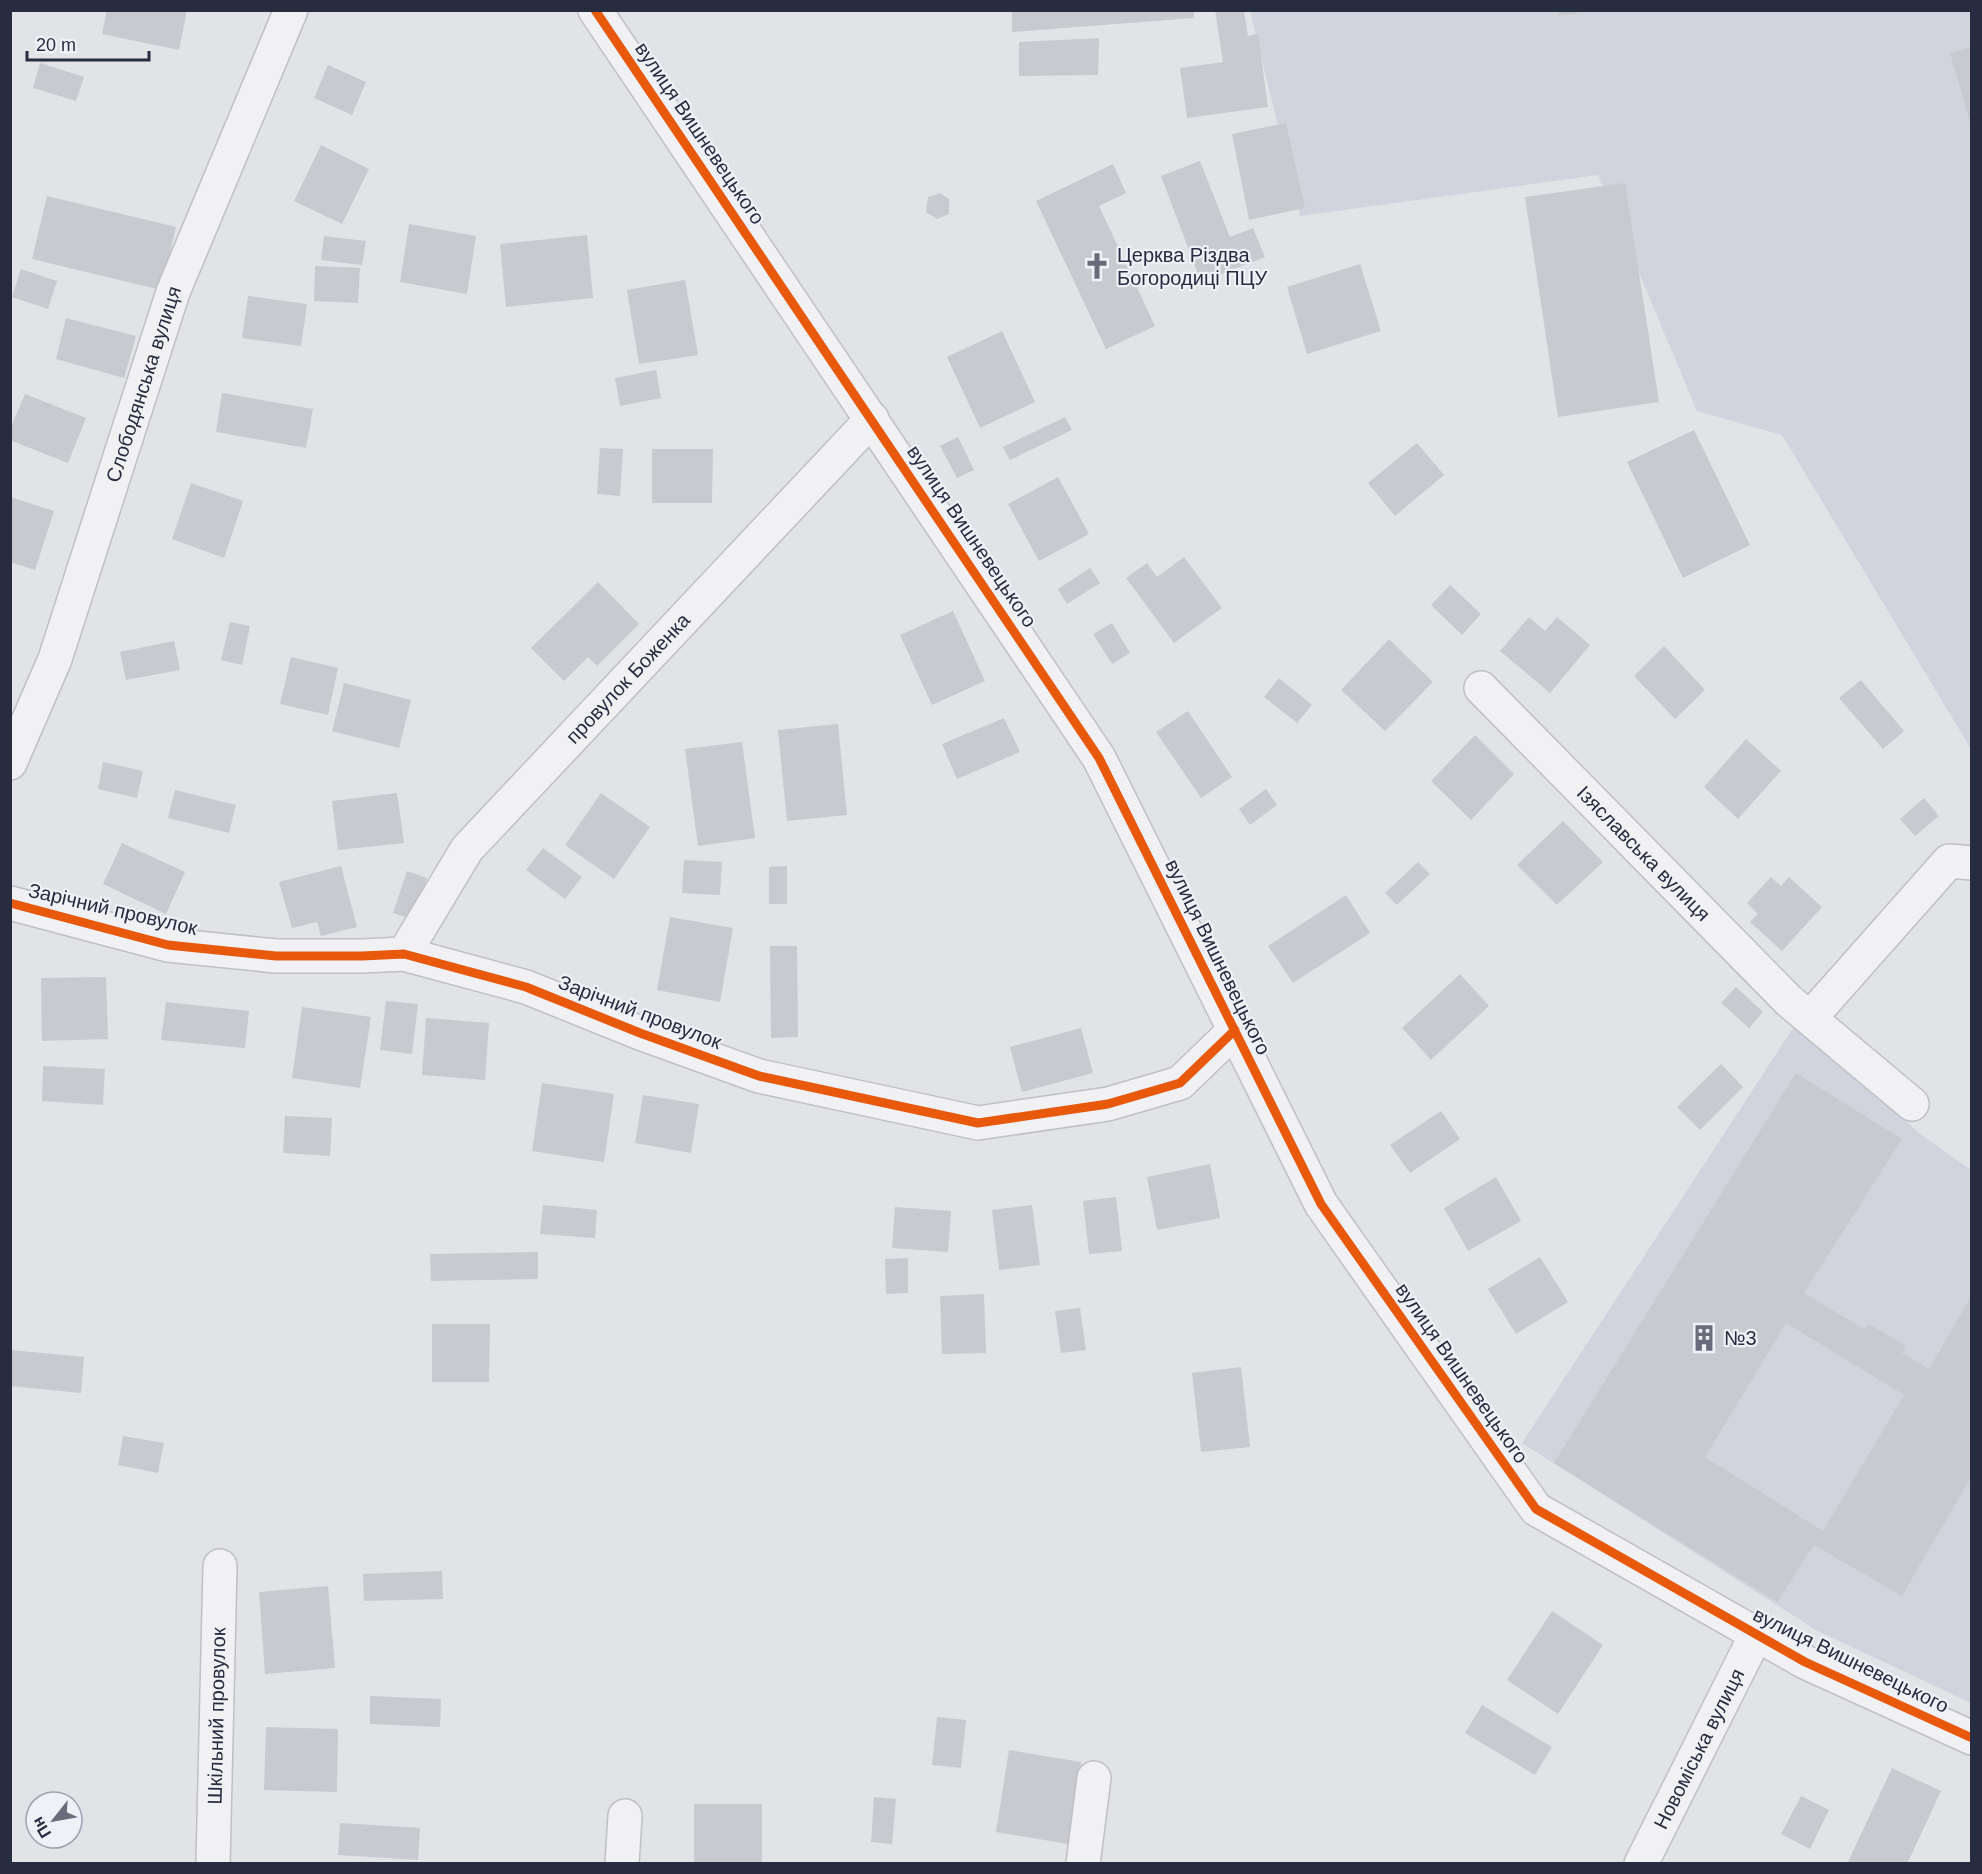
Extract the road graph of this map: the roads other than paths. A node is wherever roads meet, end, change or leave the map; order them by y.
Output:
1 (291, 10) edge
2 (595, 10) edge
3 (872, 418) junction
4 (1481, 688) dead end
5 (10, 763) edge
6 (1971, 863) edge
7 (10, 903) edge
8 (404, 954) junction
9 (1810, 1018) junction
10 (1234, 1030) junction
11 (1912, 1104) dead end
12 (220, 1566) dead end
13 (1756, 1635) junction
14 (1971, 1738) edge
15 (1094, 1778) dead end
16 (625, 1816) dead end
17 (213, 1863) edge
18 (622, 1863) edge
19 (1083, 1863) edge
20 (1641, 1863) edge

1 - 5 street, Слободянська вулиця
2 - 3 street, вулиця Вишневецького
3 - 8 street, провулок Боженка
3 - 10 street, вулиця Вишневецького
4 - 9 street, Ізяславська вулиця
6 - 9 street
7 - 8 street, Зарічний провулок
8 - 10 street, Зарічний провулок
9 - 11 street, Ізяславська вулиця
10 - 13 street, вулиця Вишневецького
12 - 17 street, Шкільний провулок
13 - 14 street, вулиця Вишневецького
13 - 20 street, Новоміська вулиця
15 - 19 street
16 - 18 street

